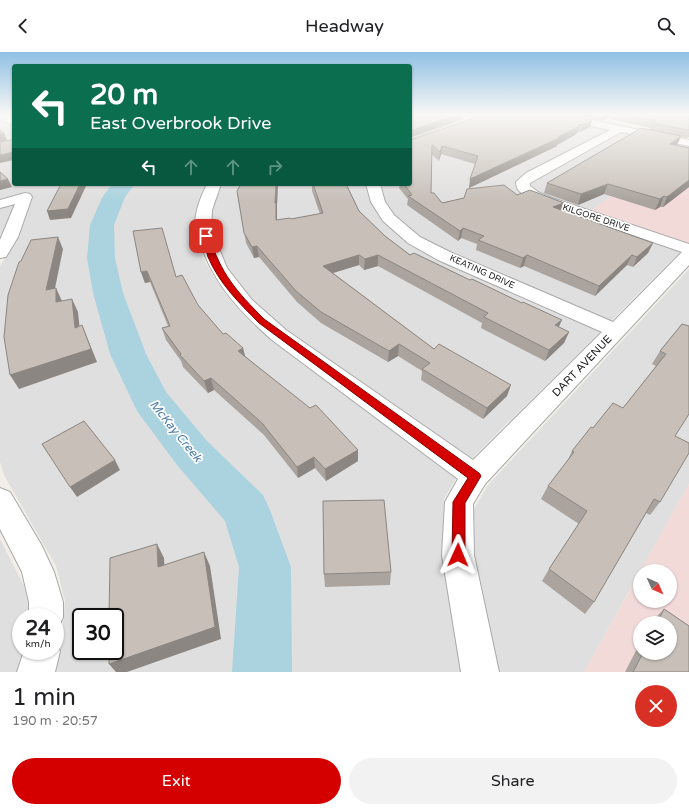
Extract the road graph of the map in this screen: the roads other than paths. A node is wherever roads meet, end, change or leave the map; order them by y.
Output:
1 (591, 144) edge
2 (213, 186) edge
3 (374, 186) edge
4 (0, 204) edge
5 (689, 249) edge
6 (0, 253) edge
7 (689, 255) edge
8 (617, 331) junction
9 (475, 476) junction
10 (0, 501) edge
11 (47, 608) edge
12 (39, 660) edge
13 (36, 672) edge
14 (480, 672) edge

1 - 5 street, KILGORE DRIVE
2 - 9 street
3 - 8 street, KEATING DRIVE
4 - 6 street
7 - 8 street, DART AVENUE
8 - 9 street, DART AVENUE
9 - 14 street, DART AVENUE
10 - 11 street
12 - 13 street

